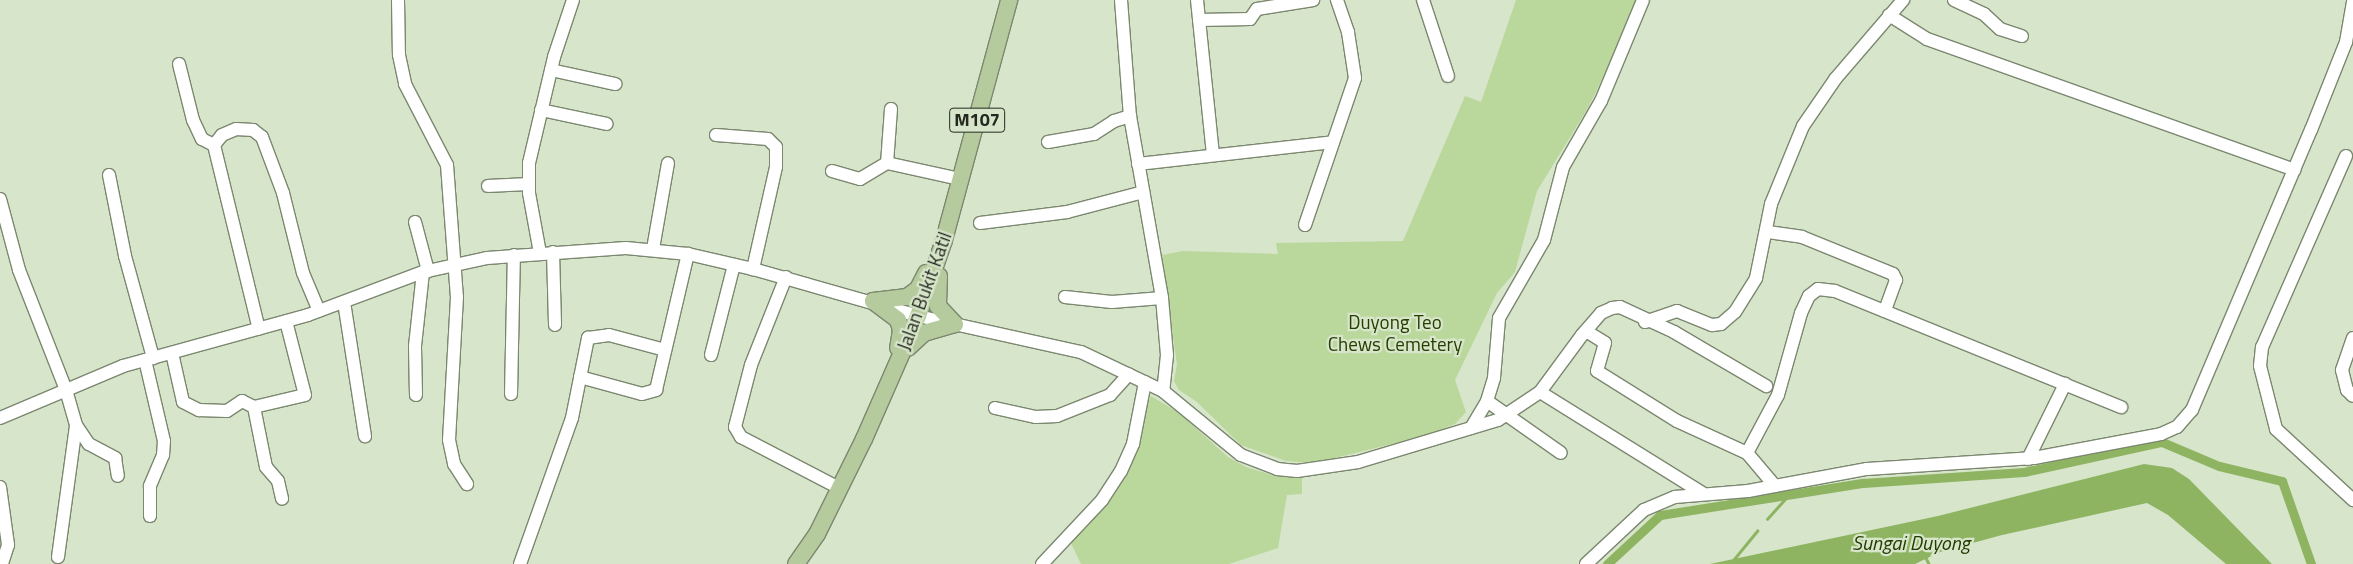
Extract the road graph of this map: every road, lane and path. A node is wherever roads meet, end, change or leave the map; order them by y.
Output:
1 (398, 0) edge
2 (574, 0) edge
3 (1008, 0) edge
4 (1120, 0) edge
5 (1197, 0) edge
6 (1313, 0) edge
7 (1337, 0) edge
8 (1423, 0) edge
9 (1642, 0) edge
10 (1903, 0) edge
11 (1954, 0) edge
12 (2353, 2) edge
13 (1889, 15) junction
14 (1199, 20) junction
15 (2022, 36) dead end
16 (179, 64) dead end
17 (551, 70) junction
18 (1448, 76) dead end
19 (615, 84) dead end
20 (891, 109) dead end
21 (541, 110) junction
22 (1130, 116) junction
23 (607, 124) dead end
24 (716, 135) dead end
25 (1048, 142) dead end
26 (1333, 142) junction
27 (214, 145) junction
28 (1213, 156) junction
29 (2346, 156) dead end
30 (668, 163) dead end
31 (887, 163) junction
32 (1138, 164) junction
33 (2294, 170) junction
34 (832, 171) dead end
35 (109, 175) dead end
36 (960, 179) junction
37 (528, 184) junction
38 (488, 186) dead end
39 (1143, 192) junction
40 (0, 199) edge
41 (416, 222) dead end
42 (980, 223) dead end
43 (1305, 225) dead end
44 (1768, 232) junction
45 (944, 240) junction
46 (653, 249) junction
47 (546, 253) junction
48 (688, 254) junction
49 (514, 255) junction
50 (456, 264) junction
51 (734, 265) junction
52 (753, 269) junction
53 (426, 271) junction
54 (786, 277) junction
55 (1065, 297) dead end
56 (1162, 298) junction
57 (873, 301) junction
58 (344, 302) junction
59 (319, 311) junction
60 (1886, 311) junction
61 (918, 316) junction
62 (286, 322) junction
63 (1645, 322) junction
64 (955, 324) junction
65 (555, 325) dead end
66 (259, 329) junction
67 (1586, 331) junction
68 (2353, 338) edge
69 (665, 350) junction
70 (172, 352) junction
71 (711, 355) dead end
72 (901, 355) junction
73 (149, 359) junction
74 (893, 374) junction
75 (1129, 374) junction
76 (580, 377) junction
77 (1145, 382) junction
78 (2065, 384) junction
79 (1766, 386) dead end
80 (66, 390) junction
81 (1163, 391) junction
82 (1540, 392) junction
83 (511, 394) dead end
84 (416, 396) dead end
85 (2353, 396) edge
86 (1487, 401) junction
87 (254, 407) junction
88 (2121, 407) dead end
89 (995, 408) dead end
90 (1508, 414) junction
91 (0, 418) edge
92 (76, 425) junction
93 (1471, 428) junction
94 (365, 436) dead end
95 (1561, 452) dead end
96 (1747, 453) junction
97 (2028, 459) junction
98 (118, 476) dead end
99 (467, 484) dead end
100 (1775, 486) junction
101 (0, 487) edge
102 (839, 488) junction
103 (1702, 493) junction
104 (282, 499) dead end
105 (2353, 500) edge
106 (150, 516) dead end
107 (58, 557) dead end
108 (2, 564) edge
109 (520, 564) edge
110 (796, 564) edge
111 (1042, 564) edge
112 (1586, 564) edge

1 - 50 street
2 - 17 street
3 - 36 main road, Jalan Bukit Katil / M107
4 - 22 street
5 - 14 street
6 - 14 street
7 - 26 street
8 - 18 street
9 - 86 street
10 - 13 street
11 - 15 street
12 - 33 street
13 - 33 street
13 - 44 street
14 - 28 street
16 - 27 street
17 - 19 street
17 - 21 street
20 - 31 street
21 - 23 street
21 - 37 street
22 - 25 street
22 - 32 street
24 - 52 street
26 - 28 street
26 - 43 street
27 - 59 street
27 - 66 street
28 - 32 street
29 - 105 street
30 - 46 street
31 - 34 street
31 - 36 street
32 - 39 street
33 - 97 street
35 - 73 street
36 - 45 main road, Jalan Bukit Katil / M107
37 - 38 street
37 - 47 street
39 - 42 street
39 - 56 street
40 - 80 street
41 - 53 street
44 - 60 street
44 - 63 street
45 - 57 main road
45 - 61 main road, Jalan Bukit Katil / M107
45 - 64 main road
46 - 47 street
46 - 48 street
47 - 49 street
47 - 65 street
48 - 51 street
48 - 69 street
49 - 50 street
49 - 83 street
50 - 53 street
50 - 99 street
51 - 52 street
51 - 71 street
52 - 54 street
53 - 58 street
53 - 84 street
54 - 57 street
54 - 102 street
55 - 56 street
56 - 81 street
57 - 61 street
57 - 74 main road
58 - 59 street
58 - 94 street
59 - 62 street
60 - 78 street
60 - 96 street
61 - 64 street
61 - 72 main road, Jalan Bukit Katil / M107
62 - 66 street
62 - 87 street
63 - 67 street
63 - 79 street
64 - 72 main road
64 - 75 street
66 - 70 street
67 - 82 street
67 - 96 street
68 - 85 street
69 - 76 street
69 - 76 street
70 - 73 street
70 - 87 street
72 - 74 main road, Jalan Bukit Katil / M107
73 - 80 street
73 - 106 street
74 - 102 main road, Jalan Bukit Katil / M107
75 - 77 street
75 - 89 street
76 - 109 street
77 - 81 street
77 - 111 street
78 - 88 street
78 - 97 street
80 - 91 street
80 - 92 street
81 - 93 street
82 - 90 street
82 - 103 street
86 - 90 street
86 - 93 street
87 - 104 street
90 - 93 street
90 - 95 street
92 - 98 street
92 - 107 street
96 - 100 street
97 - 100 street
100 - 103 street
101 - 108 street
102 - 110 main road, Jalan Bukit Katil / M107
103 - 112 street

